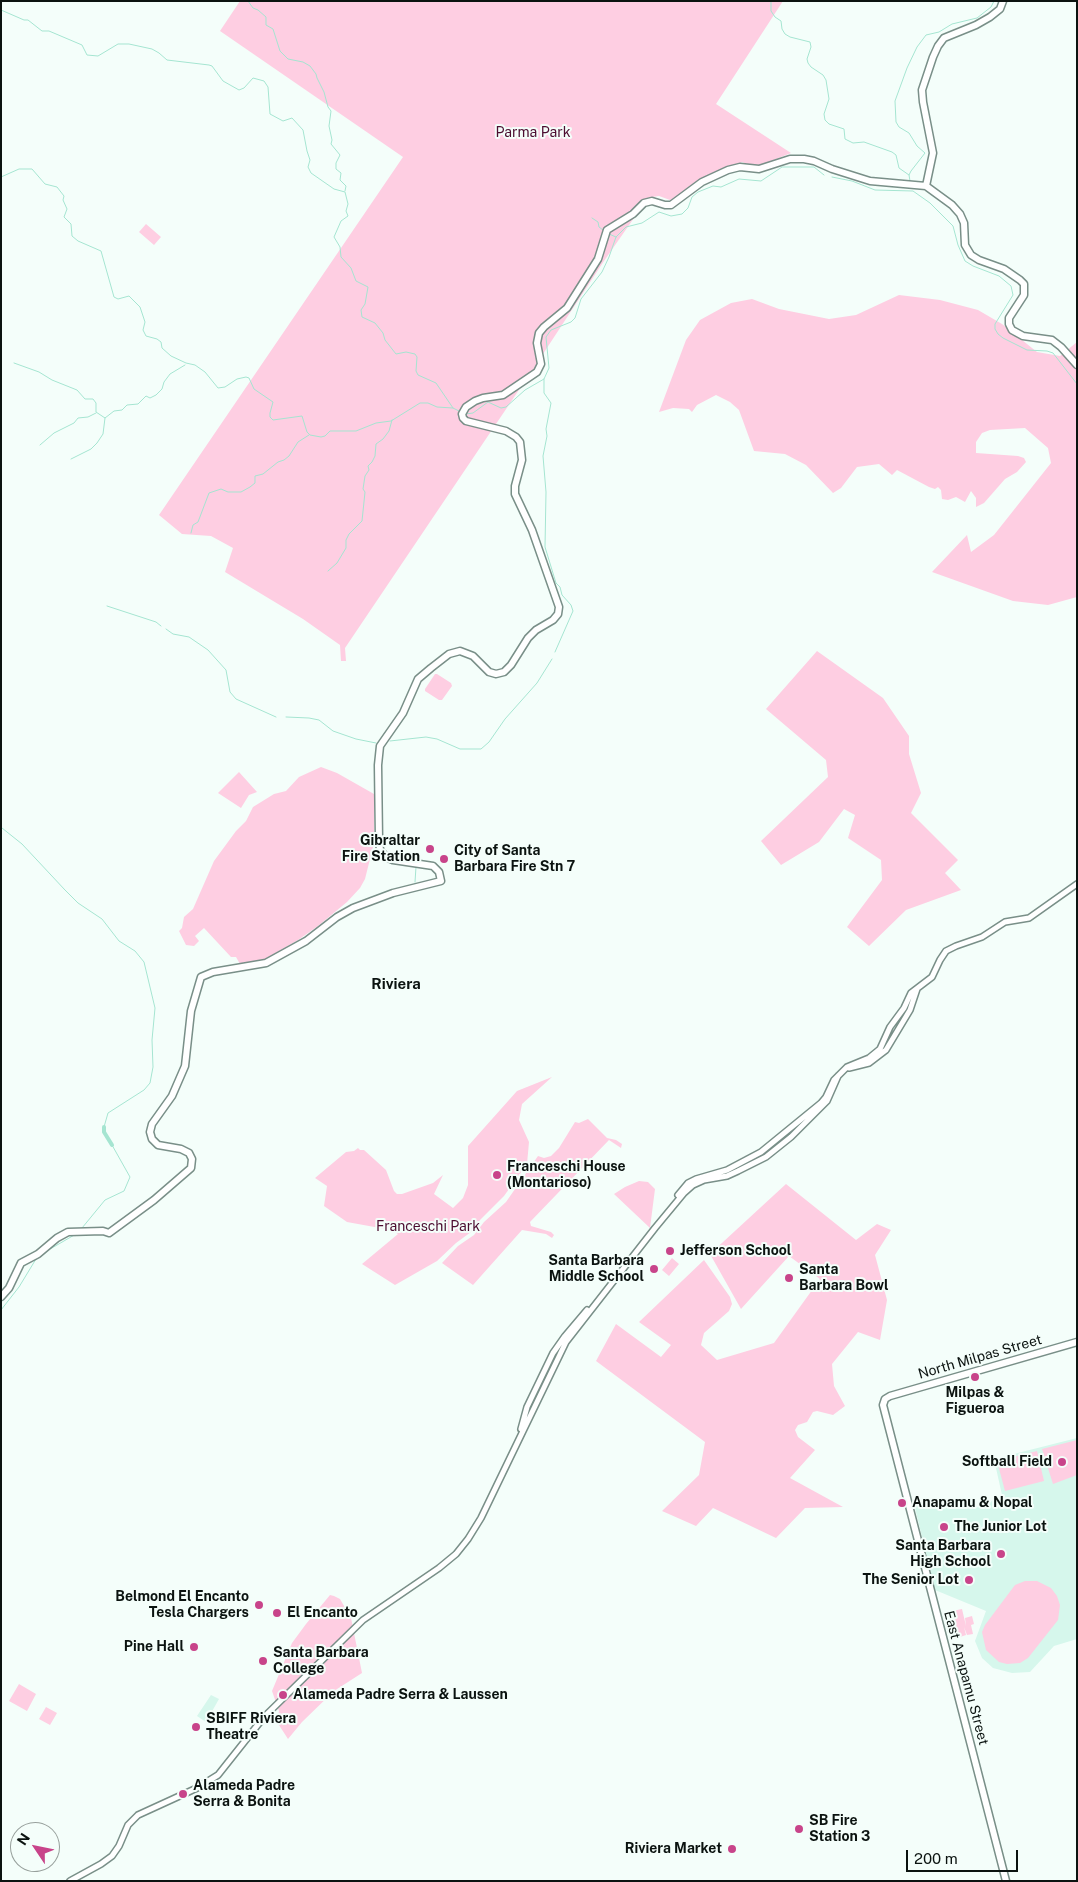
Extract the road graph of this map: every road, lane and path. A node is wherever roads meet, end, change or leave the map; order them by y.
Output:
1 (1002, 1) edge
2 (926, 186) junction
3 (1077, 365) edge
4 (1077, 884) edge
5 (841, 1073) junction
6 (655, 1228) junction
7 (1, 1297) edge
8 (1077, 1342) edge
9 (890, 1396) joint
10 (70, 1881) edge
11 (1006, 1881) edge

1 - 2 main road
2 - 3 main road
2 - 7 main road
4 - 5 street
5 - 6 street
5 - 6 street
6 - 10 street
8 - 9 main road, North Milpas Street
9 - 11 main road, East Anapamu Street

